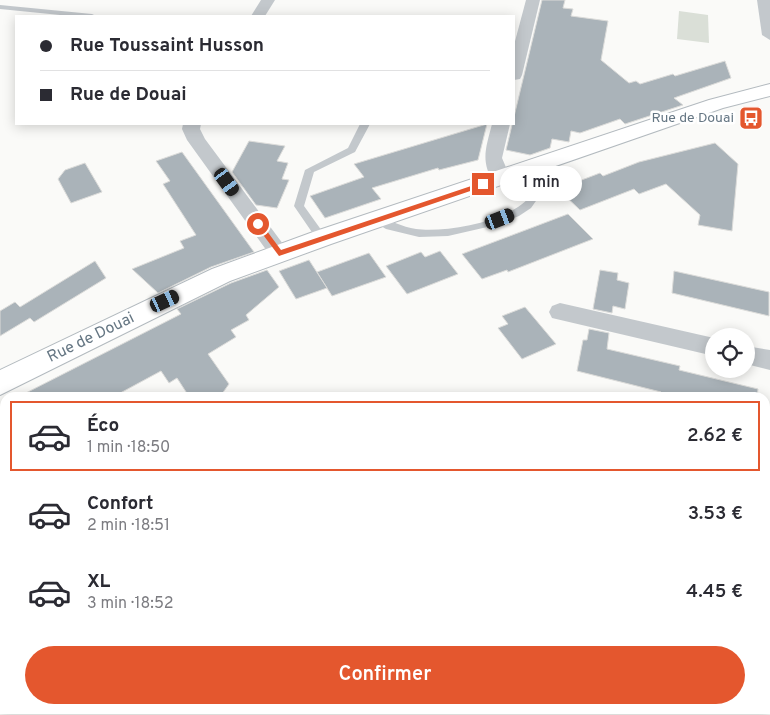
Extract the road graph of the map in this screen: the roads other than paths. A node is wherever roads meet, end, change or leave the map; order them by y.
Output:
1 (268, 0) edge
2 (533, 0) edge
3 (764, 0) edge
4 (0, 8) edge
5 (80, 15) edge
6 (259, 15) edge
7 (770, 35) edge
8 (515, 71) edge
9 (770, 90) edge
10 (770, 104) edge
11 (192, 125) edge
12 (364, 125) edge
13 (501, 125) edge
14 (577, 153) junction
15 (551, 162) junction
16 (501, 178) junction
17 (376, 220) junction
18 (322, 238) junction
19 (279, 253) junction
20 (560, 312) dead end
21 (705, 345) edge
22 (755, 356) edge
23 (770, 360) edge
24 (0, 383) edge

1 - 6 street
2 - 8 street
3 - 7 street
4 - 5 lane
9 - 14 street, Rue de Douai
10 - 14 street, Rue de Douai
11 - 19 street
12 - 18 lane
13 - 16 street
14 - 15 street, Rue de Douai
15 - 16 street, Rue de Douai
15 - 17 lane
16 - 17 street, Rue de Douai
17 - 18 street, Rue de Douai
18 - 19 street, Rue de Douai
19 - 24 street, Rue de Douai
20 - 21 street
22 - 23 street

